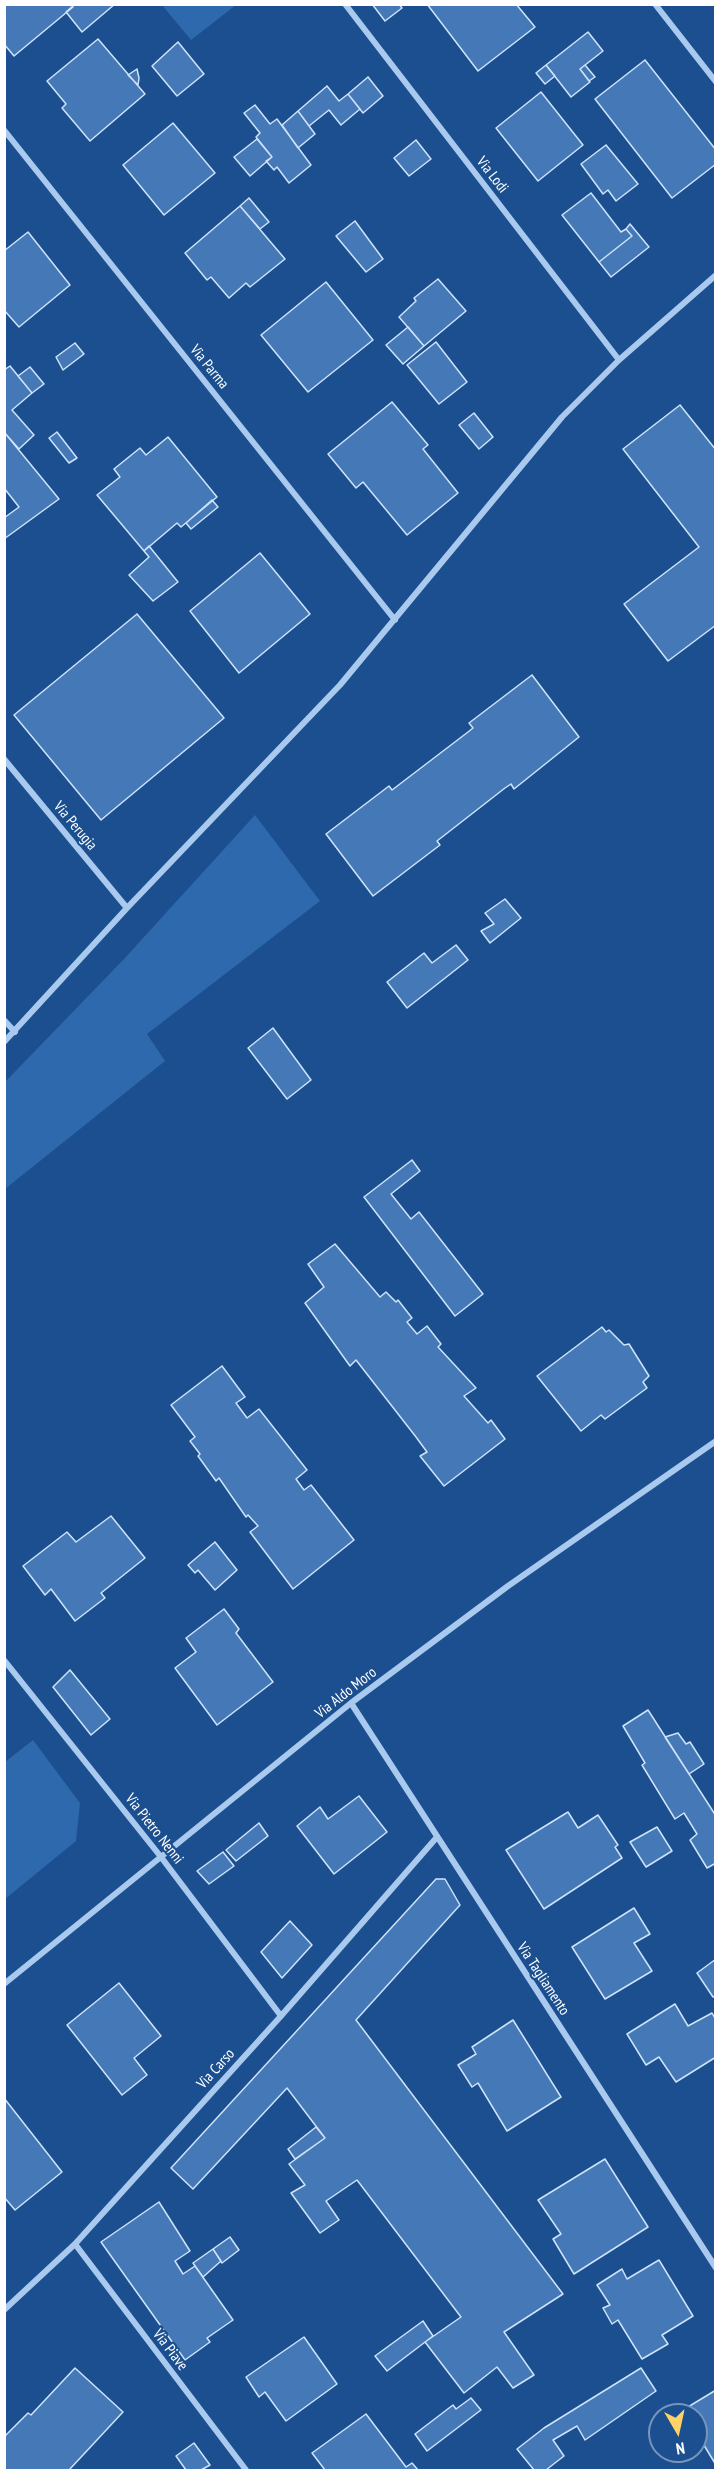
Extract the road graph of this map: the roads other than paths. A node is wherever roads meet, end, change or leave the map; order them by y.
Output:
1 (345, 4) edge
2 (655, 4) edge
3 (716, 82) edge
4 (4, 130) edge
5 (716, 275) edge
6 (619, 360) junction
7 (395, 620) junction
8 (4, 759) edge
9 (127, 908) junction
10 (4, 1020) edge
11 (15, 1032) junction
12 (4, 1042) edge
13 (716, 1441) edge
14 (4, 1659) edge
15 (351, 1703) junction
16 (437, 1837) junction
17 (161, 1857) junction
18 (4, 1984) edge
19 (280, 2016) junction
20 (75, 2244) junction
21 (716, 2268) edge
22 (4, 2310) edge
23 (246, 2470) edge

1 - 6 street, Via Lodi
2 - 3 street
4 - 7 street, Via Parma
5 - 6 street
6 - 7 street
7 - 9 street
8 - 9 street, Via Perugia
9 - 11 street
10 - 11 street
11 - 12 street
13 - 15 street, Via Aldo Moro
14 - 17 street, Via Pietro Nenni
15 - 16 street, Via Tagliamento
15 - 17 street, Via Aldo Moro
16 - 19 street, Via Carso
16 - 21 street, Via Tagliamento
17 - 18 street, Via Aldo Moro
17 - 19 street, Via Pietro Nenni
19 - 20 street, Via Carso
20 - 22 street, Via Carso
20 - 23 street, Via Piave

